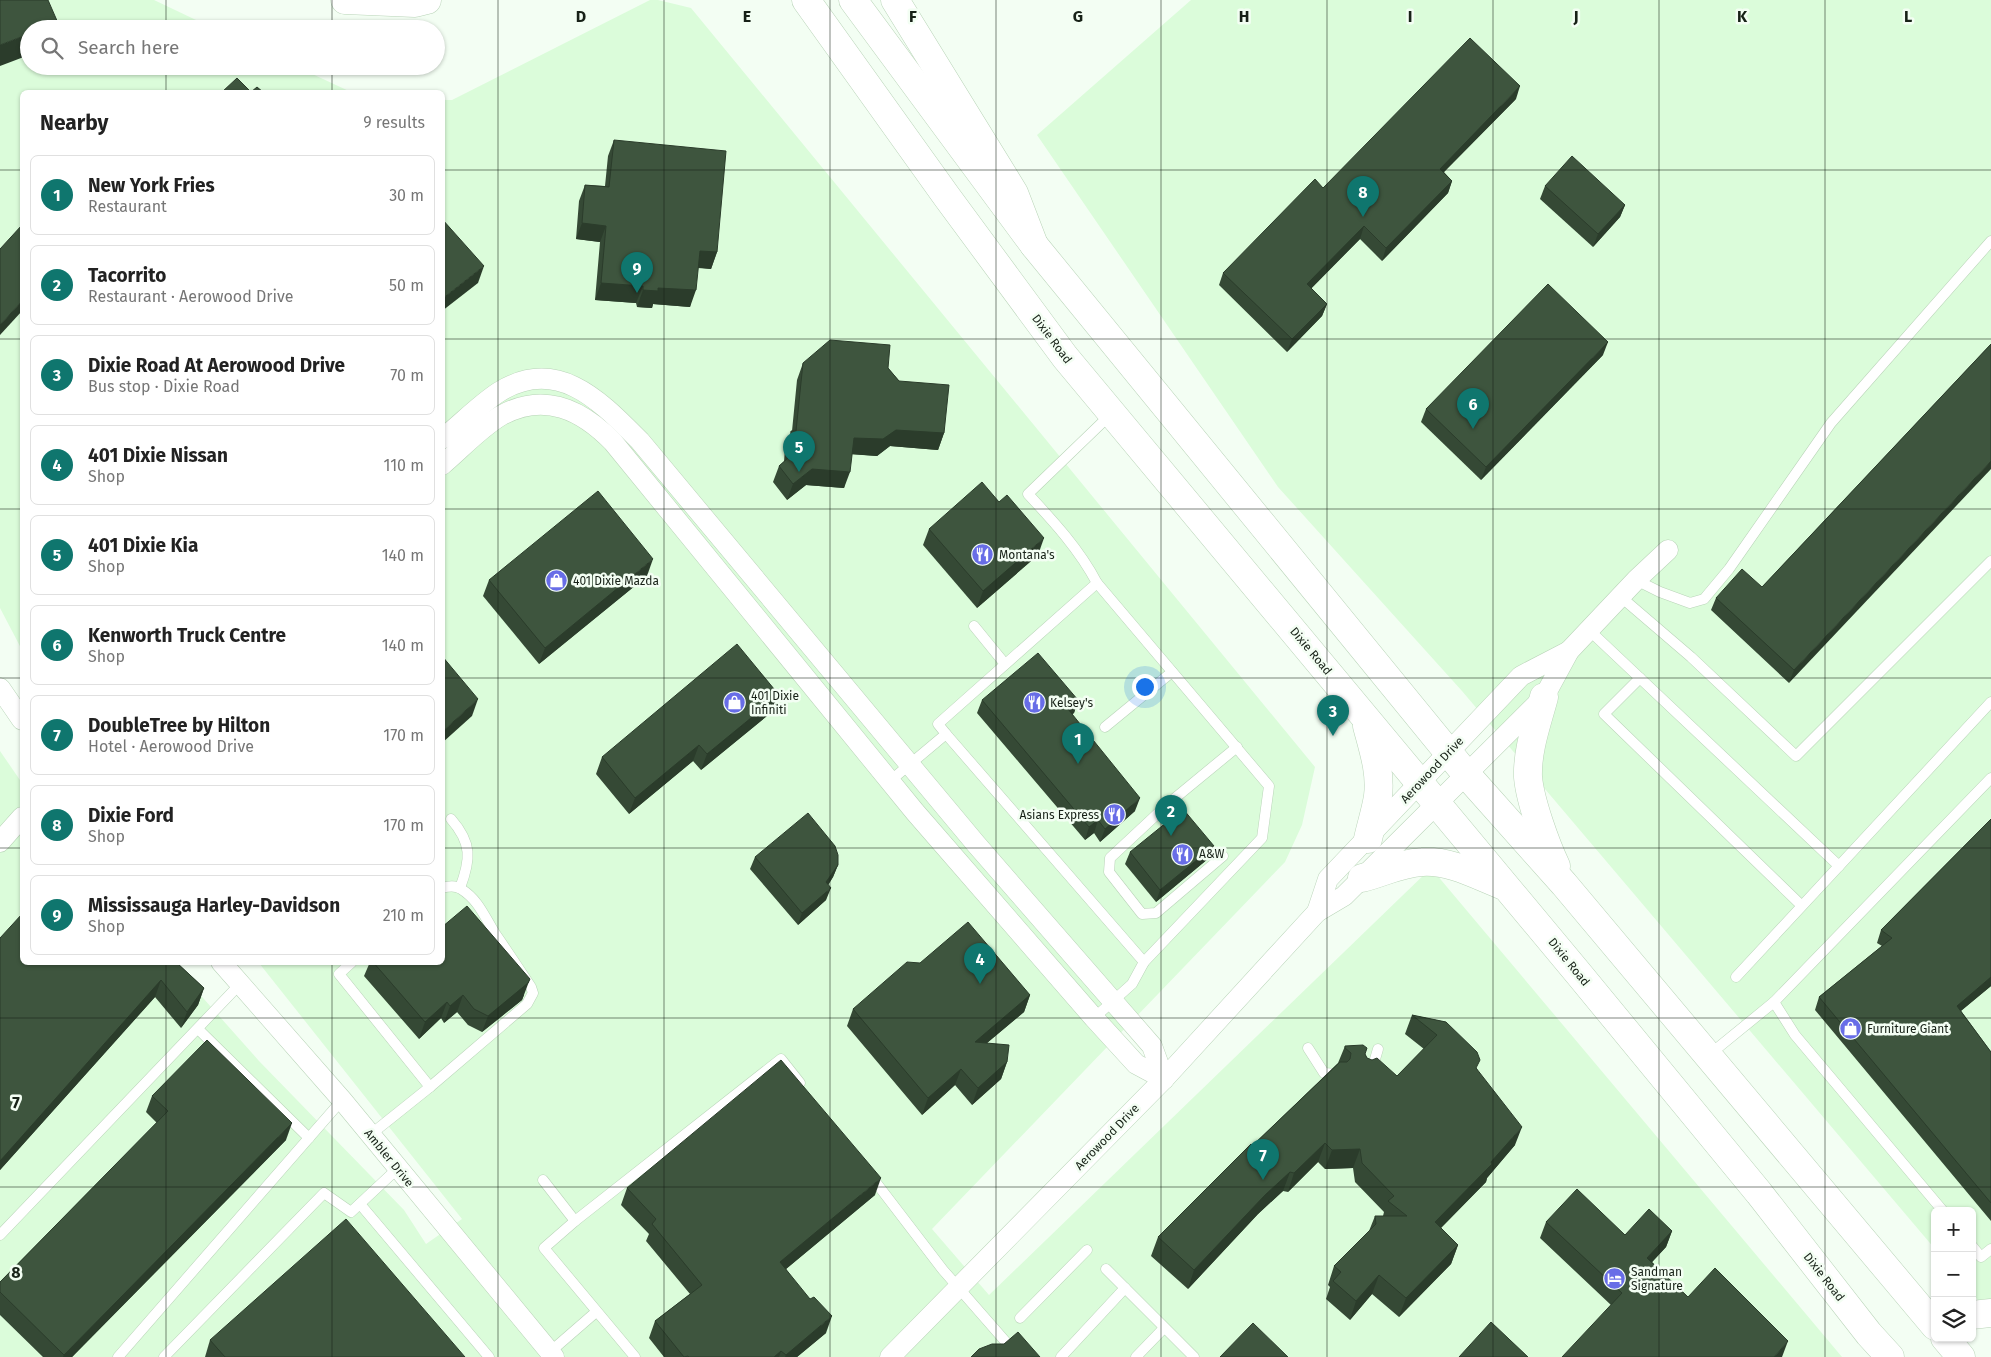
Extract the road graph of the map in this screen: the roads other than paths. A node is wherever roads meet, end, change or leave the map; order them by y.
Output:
1 (345, 0) edge
2 (427, 0) edge
3 (806, 0) edge
4 (854, 0) edge
5 (895, 0) edge
6 (1991, 241) edge
7 (1034, 245) junction
8 (1112, 413) junction
9 (445, 436) edge
10 (640, 441) junction
11 (623, 454) junction
12 (445, 463) edge
13 (1668, 550) dead end
14 (1991, 561) edge
15 (1636, 580) junction
16 (1097, 583) junction
17 (1621, 597) junction
18 (768, 613) junction
19 (974, 626) dead end
20 (1589, 630) junction
21 (1569, 651) junction
22 (1005, 664) junction
23 (1172, 672) junction
24 (1640, 678) junction
25 (0, 688) edge
26 (1544, 697) junction
27 (1991, 702) edge
28 (1364, 714) junction
29 (20, 717) edge
30 (1105, 727) dead end
31 (946, 734) junction
32 (1236, 747) junction
33 (1448, 752) junction
34 (910, 764) junction
35 (1466, 774) junction
36 (1991, 778) edge
37 (890, 781) junction
38 (1427, 793) junction
39 (20, 819) edge
40 (451, 820) dead end
41 (1368, 839) junction
42 (0, 842) edge
43 (1223, 856) dead end
44 (1839, 866) junction
45 (1362, 878) junction
46 (1564, 884) junction
47 (445, 887) edge
48 (460, 888) junction
49 (1508, 888) junction
50 (1802, 905) junction
51 (1317, 912) junction
52 (1144, 962) junction
53 (224, 965) edge
54 (348, 965) edge
55 (1736, 977) dead end
56 (240, 984) junction
57 (1112, 1001) junction
58 (1774, 1002) junction
59 (1094, 1018) junction
60 (198, 1029) junction
61 (1308, 1048) dead end
62 (1378, 1049) dead end
63 (1708, 1056) junction
64 (1365, 1072) edge
65 (1338, 1074) edge
66 (1164, 1079) junction
67 (430, 1087) junction
68 (805, 1090) edge
69 (342, 1100) junction
70 (370, 1135) junction
71 (309, 1138) junction
72 (865, 1168) edge
73 (398, 1169) junction
74 (543, 1180) dead end
75 (360, 1204) junction
76 (1940, 1207) edge
77 (575, 1221) junction
78 (0, 1235) edge
79 (1991, 1249) edge
80 (1088, 1250) dead end
81 (1976, 1251) edge
82 (1106, 1270) dead end
83 (958, 1288) junction
84 (1125, 1288) junction
85 (1922, 1299) edge
86 (596, 1312) junction
87 (1991, 1313) edge
88 (1976, 1315) edge
89 (1020, 1318) dead end
90 (1931, 1318) edge
91 (1164, 1328) junction
92 (1948, 1342) edge
93 (1872, 1346) edge
94 (552, 1354) edge
95 (118, 1357) edge
96 (164, 1357) edge
97 (489, 1357) edge
98 (635, 1357) edge
99 (890, 1357) edge
100 (1019, 1357) edge
101 (1061, 1357) edge
102 (1136, 1357) edge
103 (1194, 1357) edge
104 (1890, 1357) edge
105 (1960, 1357) edge

1 - 2 main road
3 - 8 main road, Dixie Road
4 - 7 main road
5 - 7 main road
6 - 15 lane
7 - 33 main road
8 - 16 lane
8 - 28 main road, Dixie Road
9 - 10 street
10 - 11 lane
10 - 18 street
11 - 12 street
11 - 18 street
13 - 15 street, Aerowood Drive
14 - 17 lane
15 - 17 street, Aerowood Drive
16 - 22 lane
16 - 23 lane
17 - 20 street, Aerowood Drive
18 - 34 street
18 - 37 street
19 - 22 lane
20 - 21 street, Aerowood Drive
20 - 24 lane
21 - 26 street, Aerowood Drive
21 - 33 street, Aerowood Drive
22 - 31 lane
23 - 30 lane
23 - 32 lane
24 - 44 lane
24 - 50 lane
25 - 29 street
26 - 35 street, Aerowood Drive
26 - 46 main road
27 - 44 lane
28 - 38 main road, Dixie Road
28 - 41 main road
31 - 34 lane
31 - 52 lane
32 - 43 lane
32 - 52 lane
33 - 35 main road
33 - 38 street, Aerowood Drive
34 - 37 lane
34 - 57 street
35 - 38 street, Aerowood Drive
35 - 46 main road
36 - 58 lane
37 - 59 street
38 - 41 street, Aerowood Drive
38 - 45 street, Aerowood Drive
38 - 49 main road, Dixie Road
39 - 42 street
40 - 48 lane
41 - 51 street, Aerowood Drive
44 - 50 lane
45 - 49 main road
45 - 51 street, Aerowood Drive
46 - 63 main road
47 - 48 lane
48 - 67 lane
49 - 93 main road, Dixie Road
50 - 55 lane
51 - 66 street, Aerowood Drive
52 - 57 lane
53 - 56 street, Ambler Drive
54 - 67 lane
56 - 60 lane
56 - 69 street, Ambler Drive
57 - 59 lane
57 - 66 street
58 - 63 lane
58 - 76 lane
59 - 66 street
60 - 71 lane
60 - 78 lane
61 - 65 lane
62 - 64 lane
63 - 85 main road
66 - 83 street, Aerowood Drive
67 - 70 lane
68 - 77 lane
69 - 70 street, Ambler Drive
69 - 71 lane
70 - 73 street, Ambler Drive
71 - 95 lane
72 - 83 lane
73 - 75 lane
73 - 94 street, Ambler Drive
74 - 77 lane
75 - 96 lane
75 - 97 lane
77 - 86 lane
79 - 81 lane
80 - 89 lane
82 - 84 lane
83 - 99 street, Aerowood Drive
83 - 100 lane
84 - 91 lane
84 - 101 lane
85 - 90 main road
86 - 94 lane
86 - 98 lane
87 - 88 main road
91 - 102 lane
91 - 103 lane
92 - 105 main road
93 - 104 main road, Dixie Road

